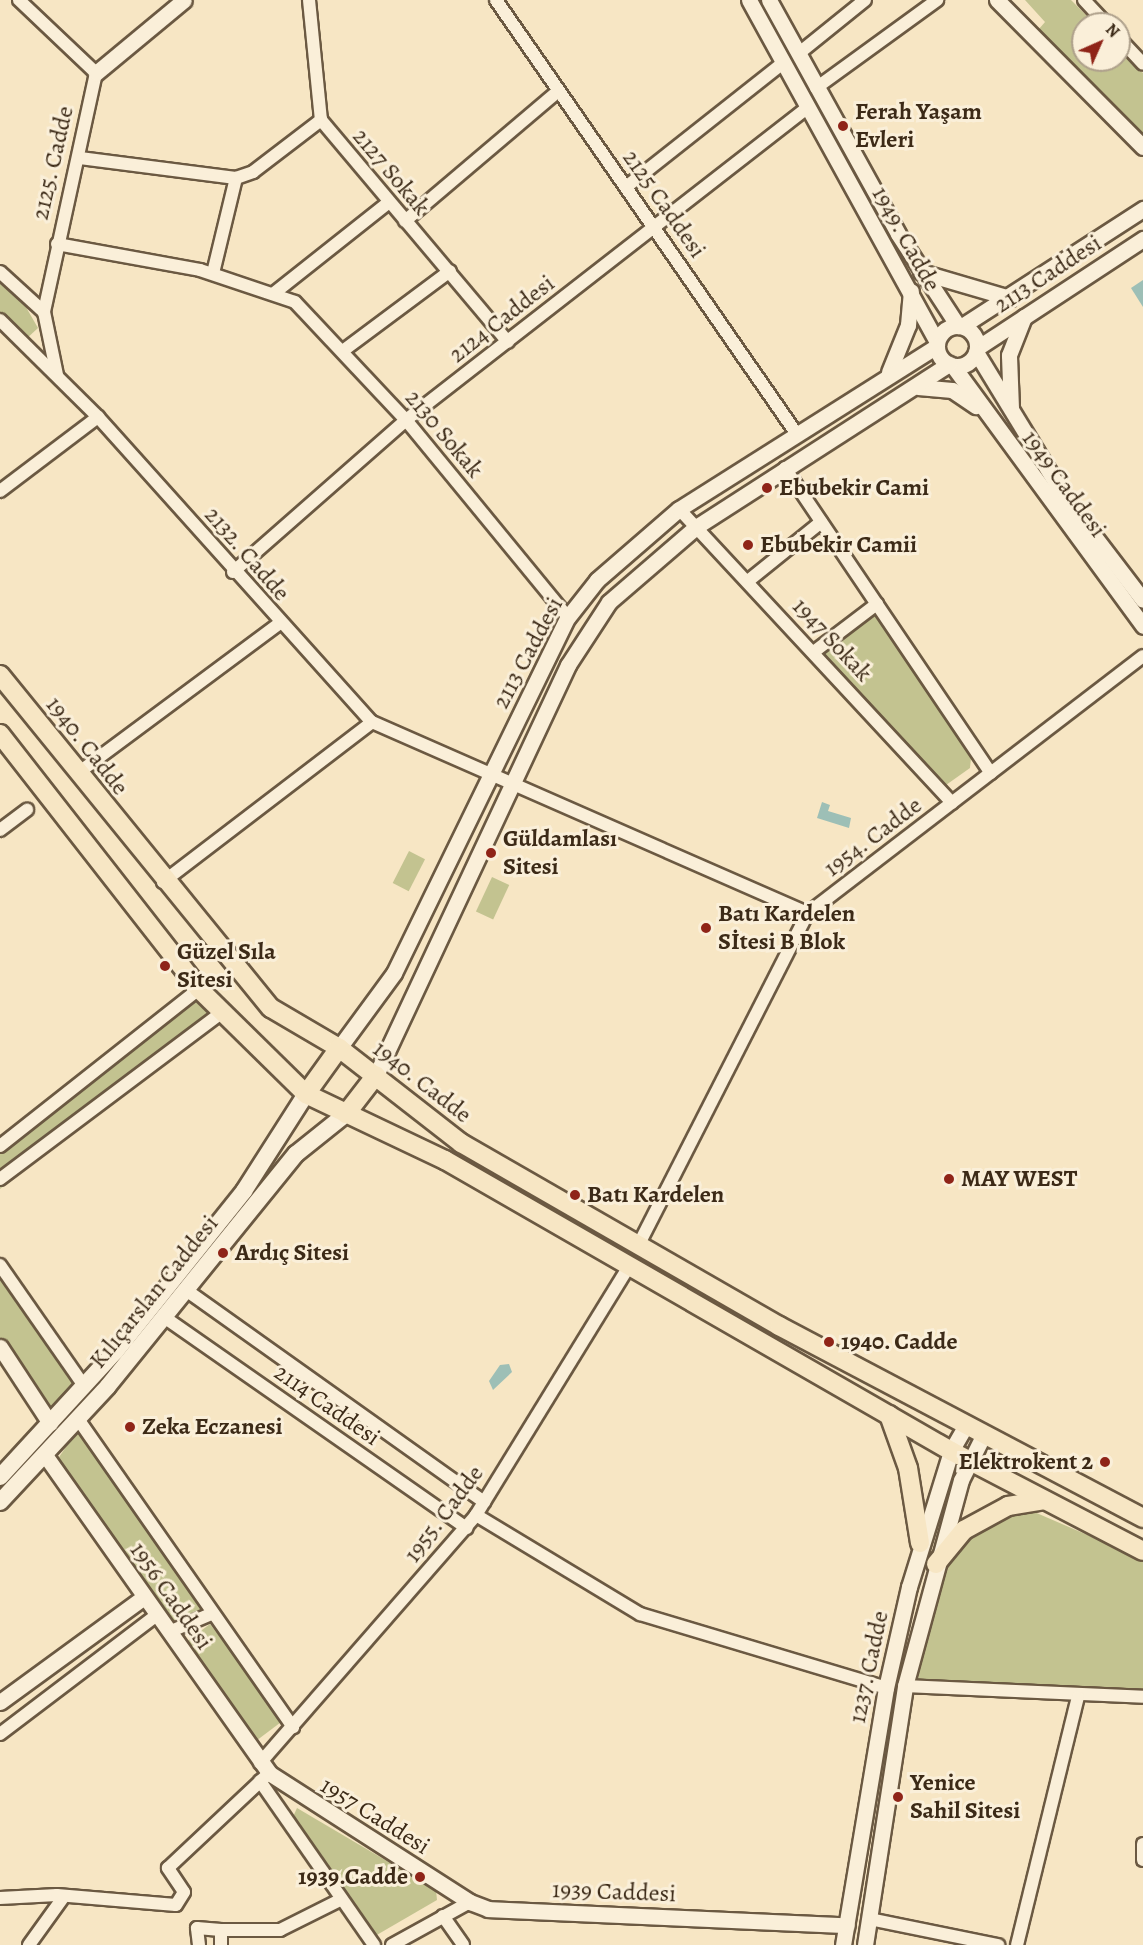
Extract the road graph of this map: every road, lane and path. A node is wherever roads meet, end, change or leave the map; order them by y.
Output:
1 (19, 0) edge
2 (184, 0) edge
3 (309, 0) edge
4 (496, 0) edge
5 (749, 0) edge
6 (770, 0) edge
7 (864, 0) edge
8 (937, 0) edge
9 (997, 0) edge
10 (1084, 0) edge
11 (1095, 12) edge
12 (1131, 51) edge
13 (798, 54) junction
14 (783, 63) junction
15 (1143, 64) edge
16 (96, 73) junction
17 (816, 88) junction
18 (557, 92) junction
19 (807, 108) junction
20 (321, 120) junction
21 (1143, 147) edge
22 (80, 158) junction
23 (236, 178) junction
24 (626, 187) junction
25 (388, 202) junction
26 (1143, 209) edge
27 (405, 221) junction
28 (653, 226) junction
29 (1143, 239) edge
30 (57, 244) junction
31 (450, 271) junction
32 (0, 272) edge
33 (921, 272) junction
34 (213, 273) junction
35 (911, 291) junction
36 (273, 294) junction
37 (1010, 298) junction
38 (44, 312) junction
39 (1024, 317) junction
40 (0, 320) edge
41 (960, 326) junction
42 (508, 342) junction
43 (937, 344) junction
44 (344, 350) junction
45 (977, 350) junction
46 (951, 365) junction
47 (889, 372) junction
48 (57, 375) junction
49 (918, 387) junction
50 (98, 417) junction
51 (989, 417) junction
52 (1013, 417) junction
53 (406, 420) junction
54 (796, 434) junction
55 (785, 468) junction
56 (0, 491) edge
57 (679, 509) junction
58 (821, 522) junction
59 (696, 527) junction
60 (232, 572) junction
61 (748, 581) junction
62 (1143, 600) edge
63 (877, 604) junction
64 (568, 617) junction
65 (280, 623) junction
66 (1143, 626) edge
67 (815, 651) junction
68 (1143, 656) edge
69 (0, 675) edge
70 (372, 722) junction
71 (0, 734) edge
72 (78, 773) junction
73 (491, 773) junction
74 (991, 773) junction
75 (512, 782) junction
76 (952, 803) junction
77 (27, 810) dead end
78 (0, 830) edge
79 (164, 882) junction
80 (808, 913) junction
81 (199, 989) junction
82 (220, 1014) junction
83 (339, 1048) junction
84 (376, 1075) junction
85 (306, 1094) junction
86 (346, 1114) junction
87 (0, 1146) edge
88 (0, 1179) edge
89 (639, 1244) junction
90 (0, 1265) edge
91 (629, 1266) junction
92 (186, 1290) junction
93 (164, 1317) junction
94 (0, 1347) edge
95 (84, 1386) junction
96 (888, 1414) junction
97 (78, 1419) junction
98 (50, 1423) junction
99 (965, 1427) junction
100 (983, 1436) junction
101 (951, 1451) junction
102 (45, 1455) junction
103 (970, 1460) junction
104 (0, 1477) edge
105 (1045, 1500) junction
106 (0, 1502) edge
107 (484, 1502) junction
108 (476, 1515) junction
109 (1143, 1518) edge
110 (466, 1528) junction
111 (920, 1543) junction
112 (1143, 1551) edge
113 (936, 1564) junction
114 (144, 1597) junction
115 (211, 1614) junction
116 (157, 1615) junction
117 (169, 1632) junction
118 (905, 1686) junction
119 (886, 1688) junction
120 (1078, 1696) junction
121 (1143, 1697) edge
122 (0, 1702) edge
123 (293, 1727) junction
124 (0, 1734) edge
125 (263, 1772) junction
126 (1143, 1844) edge
127 (1143, 1860) edge
128 (0, 1886) edge
129 (5, 1896) edge
130 (62, 1899) junction
131 (342, 1899) junction
132 (470, 1902) junction
133 (443, 1916) junction
134 (870, 1919) junction
135 (847, 1925) junction
136 (221, 1930) junction
137 (369, 1943) edge
138 (29, 1945) edge
139 (199, 1945) edge
140 (221, 1945) edge
141 (392, 1945) edge
142 (463, 1945) edge
143 (843, 1945) edge
144 (865, 1945) edge
145 (998, 1945) edge
146 (1017, 1945) edge

1 - 16 street
2 - 16 street
3 - 20 street, 2127 Sokak
4 - 18 street, 2125 Caddesi
5 - 14 street, 1949. Cadde
6 - 13 street, 1949. Cadde
7 - 13 street
8 - 17 street
9 - 21 street
10 - 11 street
12 - 15 street
13 - 17 street, 1949. Cadde
14 - 19 street, 1949. Cadde
14 - 24 street
16 - 22 street, 2125. Cadde
17 - 33 street, 1949. Cadde
18 - 24 street, 2125 Caddesi
18 - 27 street
19 - 28 street, 2124 Caddesi
19 - 35 street, 1949. Cadde
20 - 23 street
20 - 25 street, 2127 Sokak
22 - 23 street
22 - 30 street, 2125. Cadde
23 - 34 street
24 - 28 street, 2125 Caddesi
25 - 27 street, 2127 Sokak
25 - 36 street
26 - 37 street, 2113 Caddesi
27 - 31 street, 2127 Sokak
28 - 42 street, 2124 Caddesi
28 - 54 street, 2125 Caddesi
29 - 39 street, 2113 Caddesi
30 - 34 street, 2130 Sokak
30 - 38 street, 2125. Cadde
31 - 42 street, 2127 Sokak
31 - 44 street
32 - 38 street
33 - 37 street
33 - 41 street
34 - 36 street, 2130 Sokak
35 - 43 street, 1949. Cadde
35 - 47 street
36 - 44 street, 2130 Sokak
37 - 41 street, 2113 Caddesi
38 - 48 street, 2125. Cadde
39 - 45 street, 2113 Caddesi
39 - 52 street
40 - 48 street, 2132. Cadde
41 - 43 street
41 - 45 street
42 - 53 street, 2124 Caddesi
43 - 46 street
43 - 47 street, 2113 Caddesi
44 - 53 street, 2130 Sokak
45 - 46 street
45 - 52 street, 1949 Caddesi
46 - 49 street, 2113 Caddesi
46 - 51 street, 1949 Caddesi
47 - 54 street, 2113 Caddesi
48 - 50 street, 2132. Cadde
49 - 51 street
49 - 55 street, 2113 Caddesi
50 - 56 street
50 - 60 street, 2132. Cadde
51 - 66 street, 1949 Caddesi
52 - 62 street, 1949 Caddesi
53 - 60 street, 2124 Caddesi
53 - 64 street, 2130 Sokak
54 - 57 street, 2113 Caddesi
55 - 58 street
55 - 59 street, 2113 Caddesi
57 - 59 street, 1947 Sokak
57 - 64 street, 2113 Caddesi
58 - 61 street
58 - 63 street
59 - 61 street, 1947 Sokak
59 - 75 street, 2113 Caddesi
60 - 65 street, 2132. Cadde
61 - 67 street, 1947 Sokak
63 - 67 street
63 - 74 street
64 - 73 street, 2113 Caddesi
65 - 70 street, 2132. Cadde
65 - 72 street
67 - 76 street, 1947 Sokak
68 - 74 street, 1954. Cadde
69 - 72 main road, 1940. Cadde
70 - 73 street, 2132. Cadde
70 - 79 street
71 - 81 main road, 1940. Cadde
72 - 79 main road, 1940. Cadde
73 - 75 street, 2132. Cadde
73 - 83 street, 2113 Caddesi
74 - 76 street, 1954. Cadde
75 - 80 street, 2132. Cadde
75 - 84 street, 2113 Caddesi
76 - 80 street, 1954. Cadde
77 - 78 street
79 - 83 main road, 1940. Cadde
80 - 89 street, 1954. Cadde
81 - 82 main road, 1940. Cadde
81 - 87 street
82 - 85 main road, 1940. Cadde
82 - 88 street
83 - 84 main road, 1940. Cadde
83 - 85 main road
84 - 86 main road
84 - 89 main road, 1940. Cadde
85 - 86 main road, 1940. Cadde
85 - 95 main road, Kılıçarslan Caddesi
86 - 91 main road, 1940. Cadde
86 - 92 main road, Kılıçarslan Caddesi
89 - 99 main road, 1940. Cadde
90 - 95 street
91 - 96 main road, 1940. Cadde
91 - 107 street, 1955. Cadde
92 - 93 main road, Kılıçarslan Caddesi
92 - 107 street, 2114 Caddesi
93 - 97 main road, Kılıçarslan Caddesi
93 - 110 street, 2114 Caddesi
94 - 98 street
95 - 98 main road, Kılıçarslan Caddesi
96 - 101 main road, 1940. Cadde
96 - 111 main road
97 - 102 main road, Kılıçarslan Caddesi
97 - 115 street
98 - 104 main road, Kılıçarslan Caddesi
99 - 100 main road, 1940. Cadde
99 - 101 street, 1237. Cadde
100 - 103 street, 1237. Cadde
100 - 109 main road, 1940. Cadde
101 - 103 main road, 1940. Cadde
101 - 111 street, 1237. Cadde
102 - 106 main road, Kılıçarslan Caddesi
102 - 114 street, 1956 Caddesi
103 - 105 main road, 1940. Cadde
103 - 113 street, 1237. Cadde
105 - 112 main road, 1940. Cadde
105 - 113 main road
107 - 108 street, 1955. Cadde
108 - 110 street, 1955. Cadde
108 - 119 street
110 - 123 street, 1955. Cadde
111 - 119 street, 1237. Cadde
113 - 118 street, 1237. Cadde
114 - 116 street, 1956 Caddesi
114 - 122 street
115 - 117 street
115 - 123 street
116 - 117 street, 1956 Caddesi
116 - 124 street
117 - 125 street, 1956 Caddesi
118 - 120 street
118 - 134 street, 1237. Cadde
119 - 135 street, 1237. Cadde
120 - 121 street
120 - 146 street
123 - 125 street, 1955. Cadde
125 - 130 street, 1955. Cadde
125 - 131 street
125 - 132 street, 1957 Caddesi
126 - 127 street
128 - 129 street
129 - 130 street
130 - 138 street
131 - 136 street
131 - 137 street
132 - 133 street
132 - 135 street, 1939 Caddesi
133 - 141 street
133 - 142 street
134 - 144 street, 1237. Cadde
134 - 145 street
135 - 143 street, 1237. Cadde
136 - 139 street
136 - 140 street

